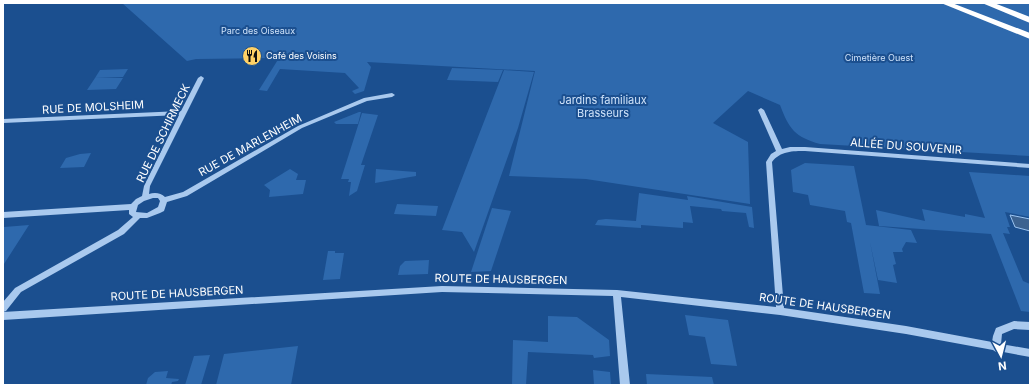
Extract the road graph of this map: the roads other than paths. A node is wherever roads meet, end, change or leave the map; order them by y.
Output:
1 (945, 3) edge
2 (986, 3) edge
3 (1030, 20) edge
4 (1030, 36) edge
5 (201, 78) dead end
6 (392, 95) dead end
7 (761, 110) dead end
8 (184, 113) junction
9 (3, 121) edge
10 (780, 152) junction
11 (1030, 166) edge
12 (145, 197) junction
13 (164, 200) junction
14 (133, 208) junction
15 (3, 215) edge
16 (138, 216) junction
17 (617, 293) junction
18 (3, 308) edge
19 (780, 311) junction
20 (3, 316) edge
21 (1030, 326) edge
22 (996, 348) junction
23 (1030, 354) edge
24 (626, 385) edge

1 - 4 highway
2 - 3 highway
5 - 8 street, RUE DE SCHIRMECK
6 - 13 street, RUE DE MARLENHEIM
7 - 10 street
8 - 9 street, RUE DE MOLSHEIM
8 - 12 street, RUE DE SCHIRMECK
10 - 11 street, ALLÉE DU SOUVENIR
10 - 19 street
12 - 13 street
12 - 14 street
13 - 16 street
14 - 15 street
14 - 16 street
16 - 18 street
17 - 19 street, ROUTE DE HAUSBERGEN
17 - 20 street, ROUTE DE HAUSBERGEN
17 - 24 street
19 - 22 street, ROUTE DE HAUSBERGEN
21 - 22 street
22 - 23 street, ROUTE DE HAUSBERGEN

